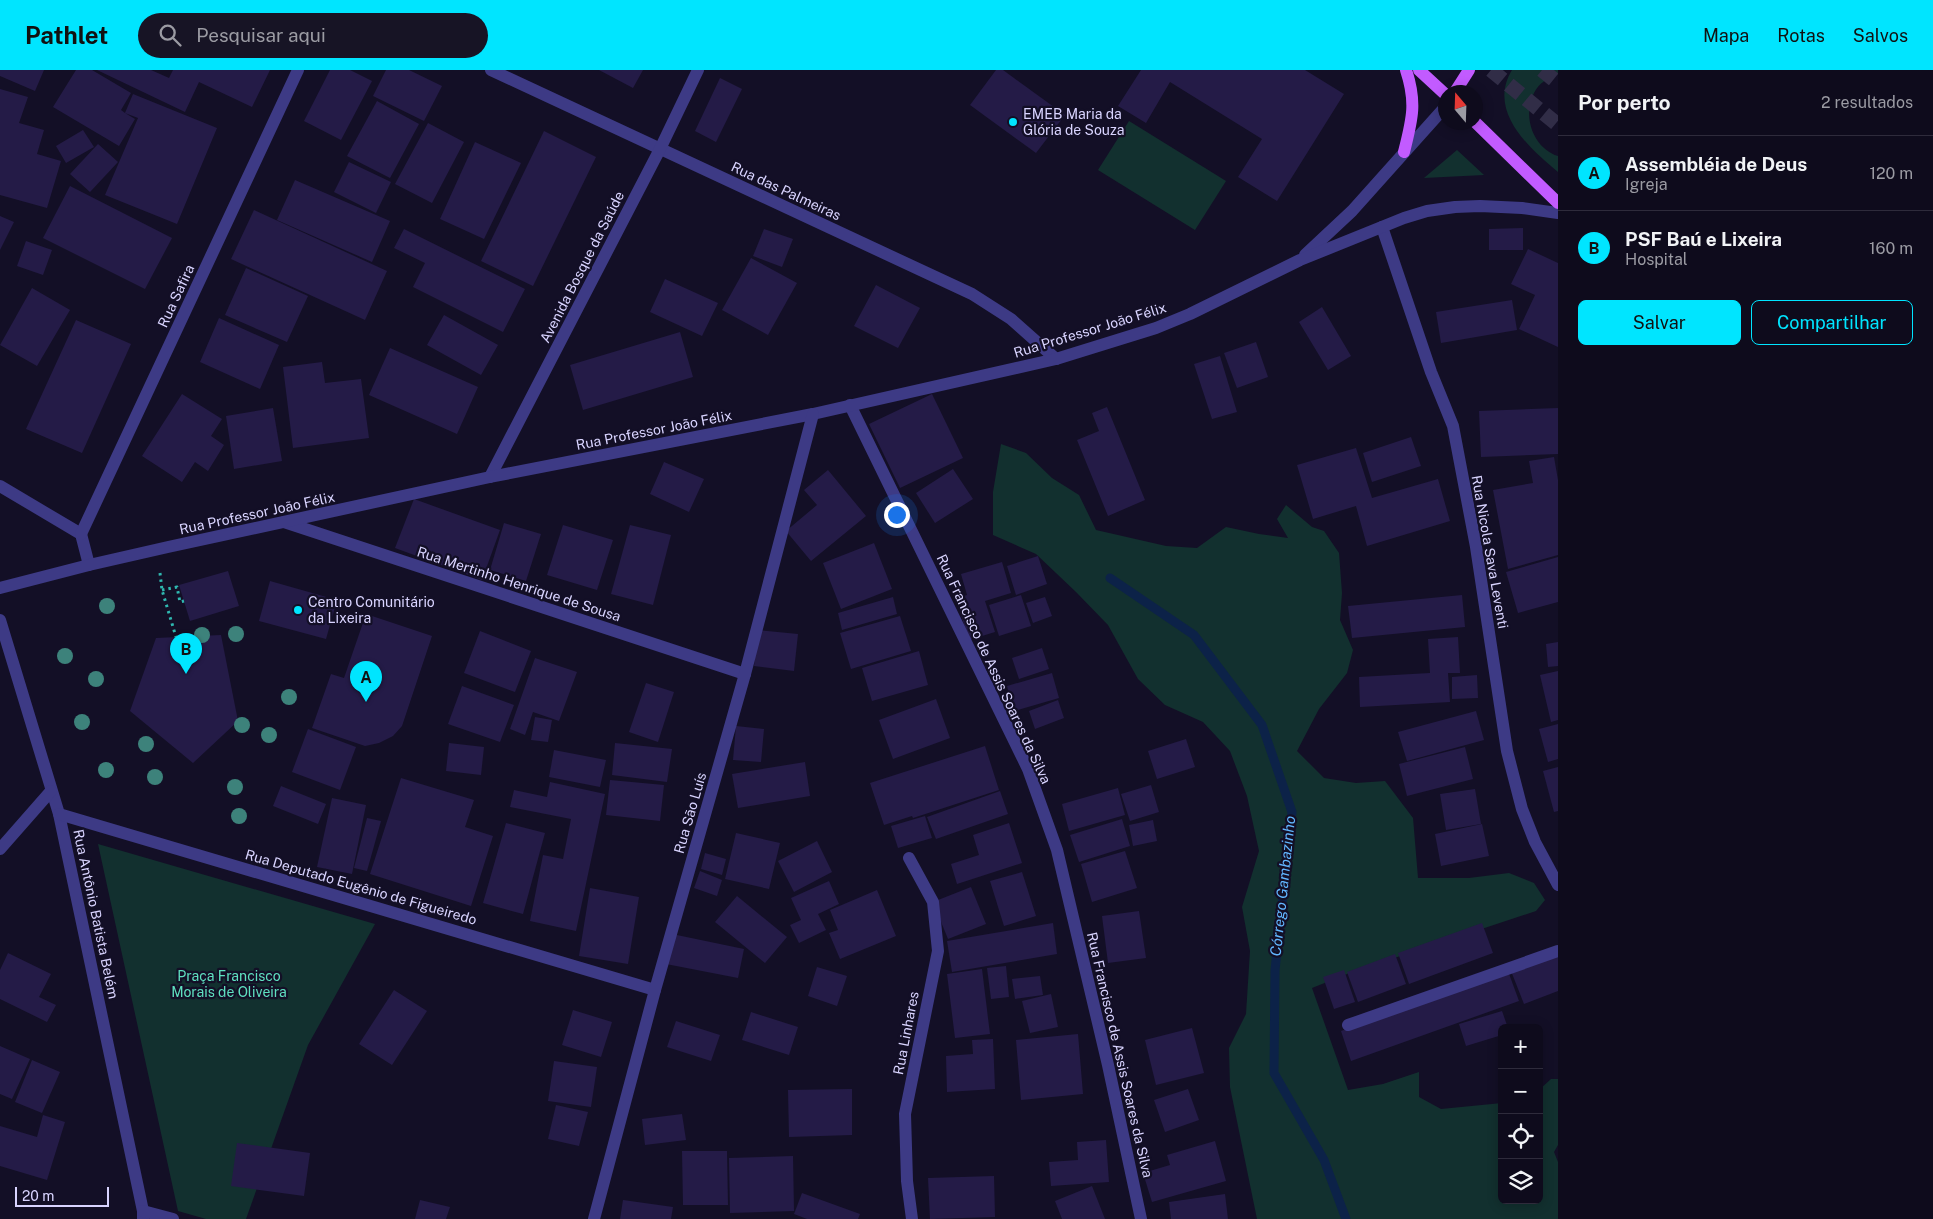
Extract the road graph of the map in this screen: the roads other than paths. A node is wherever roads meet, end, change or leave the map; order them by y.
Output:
1 (298, 70) edge
2 (491, 70) edge
3 (698, 70) edge
4 (1406, 70) edge
5 (1419, 70) edge
6 (1469, 70) edge
7 (1459, 85) edge
8 (1438, 87) edge
9 (1438, 115) edge
10 (1483, 130) edge
11 (660, 149) junction
12 (1404, 152) junction
13 (1558, 203) edge
14 (1558, 213) edge
15 (1382, 227) junction
16 (1300, 260) junction
17 (1056, 359) junction
18 (850, 406) junction
19 (813, 414) junction
20 (490, 477) junction
21 (0, 486) edge
22 (284, 522) junction
23 (81, 534) junction
24 (89, 565) junction
25 (0, 588) edge
26 (0, 620) edge
27 (745, 674) junction
28 (51, 791) junction
29 (59, 814) junction
30 (0, 848) edge
31 (909, 858) dead end
32 (1558, 885) edge
33 (1558, 951) edge
34 (655, 990) junction
35 (1348, 1025) dead end
36 (143, 1215) edge
37 (173, 1219) edge
38 (594, 1219) edge
39 (912, 1219) edge
40 (1141, 1219) edge

1 - 23 street, Rua Safira
2 - 11 street, Rua das Palmeiras
3 - 11 street, Avenida Bosque da Saúde
4 - 12 main road
5 - 8 main road
6 - 7 main road
9 - 12 street
10 - 13 main road
11 - 17 street, Rua das Palmeiras
11 - 20 street, Avenida Bosque da Saúde
12 - 16 street
14 - 15 street
15 - 16 street
15 - 32 street, Rua Nicola Sava Leventi
16 - 17 street, Rua Professor João Félix
17 - 18 street, Rua Professor João Félix
18 - 19 street, Rua Professor João Félix
18 - 40 street, Rua Francisco de Assis Soares da Silva
19 - 20 street, Rua Professor João Félix
19 - 27 street, Rua São Luís
20 - 22 street, Rua Professor João Félix
21 - 23 street
22 - 24 street, Rua Professor João Félix
22 - 27 street, Rua Mertinho Henrique de Sousa
23 - 24 street
24 - 25 street, Rua Professor João Félix
26 - 28 street, Rua Antônio Batista Belém
27 - 34 street, Rua São Luís
28 - 29 street, Rua Antônio Batista Belém
28 - 30 street
29 - 34 street, Rua Deputado Eugênio de Figueiredo
29 - 36 street, Rua Antônio Batista Belém
31 - 39 street, Rua Linhares
33 - 35 street
34 - 38 street, Rua São Luís
36 - 37 street

